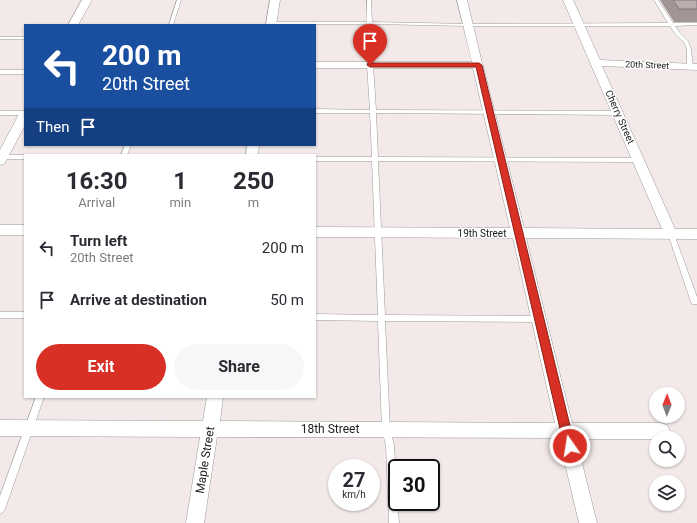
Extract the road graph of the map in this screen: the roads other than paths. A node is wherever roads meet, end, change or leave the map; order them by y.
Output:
1 (87, 0) edge
2 (179, 0) edge
3 (275, 0) edge
4 (368, 0) edge
5 (462, 0) edge
6 (568, 0) edge
7 (656, 0) edge
8 (369, 22) junction
9 (671, 23) junction
10 (74, 24) edge
11 (171, 24) edge
12 (272, 24) edge
13 (579, 24) junction
14 (697, 24) edge
15 (469, 25) junction
16 (0, 38) edge
17 (24, 38) edge
18 (597, 63) junction
19 (316, 65) edge
20 (370, 65) junction
21 (479, 65) junction
22 (694, 67) edge
23 (0, 72) edge
24 (24, 72) edge
25 (316, 111) edge
26 (373, 112) junction
27 (490, 112) junction
28 (0, 113) edge
29 (619, 113) junction
30 (24, 114) edge
31 (24, 116) edge
32 (24, 157) edge
33 (1, 158) edge
34 (316, 159) edge
35 (374, 160) junction
36 (502, 160) junction
37 (639, 160) junction
38 (0, 230) edge
39 (24, 230) edge
40 (316, 232) edge
41 (378, 232) junction
42 (519, 233) junction
43 (671, 234) junction
44 (697, 234) edge
45 (696, 302) dead end
46 (0, 315) edge
47 (24, 315) edge
48 (316, 317) edge
49 (382, 318) junction
50 (539, 319) junction
51 (40, 398) edge
52 (215, 398) edge
53 (0, 428) edge
54 (28, 428) junction
55 (210, 429) junction
56 (386, 430) junction
57 (566, 430) junction
58 (661, 431) dead end
59 (0, 509) edge
60 (196, 523) edge
61 (394, 523) edge
62 (588, 523) edge

1 - 10 street
2 - 11 lane
3 - 12 street
4 - 8 lane
5 - 15 street
6 - 13 street, Cherry Street
7 - 9 lane
8 - 12 lane
8 - 15 lane
8 - 20 lane
9 - 13 lane
9 - 14 lane
9 - 22 lane
13 - 15 lane
13 - 18 street, Cherry Street
15 - 21 street
16 - 17 lane
18 - 22 street, 20th Street
18 - 29 street, Cherry Street
19 - 20 street
20 - 21 street
20 - 26 lane
21 - 27 street
23 - 24 lane
25 - 26 lane
26 - 27 lane
26 - 35 lane
27 - 29 lane
27 - 36 street
28 - 30 lane
29 - 37 street, Cherry Street
31 - 33 street
32 - 33 lane
34 - 35 lane
35 - 36 lane
35 - 41 lane
36 - 37 lane
36 - 42 street
37 - 43 street, Cherry Street
38 - 39 street
40 - 41 street, 19th Street
41 - 42 street, 19th Street
41 - 49 lane
42 - 43 street, 19th Street
42 - 50 street
43 - 44 street, 19th Street
43 - 45 lane
46 - 47 lane
48 - 49 lane
49 - 50 lane
49 - 56 lane
50 - 57 street
51 - 54 lane
52 - 55 street, Maple Street
53 - 54 street, 18th Street
54 - 55 street, 18th Street
54 - 59 lane
55 - 56 street, 18th Street
55 - 60 street, Maple Street
56 - 57 street, 18th Street
56 - 61 lane
57 - 58 street, 18th Street
57 - 62 street

